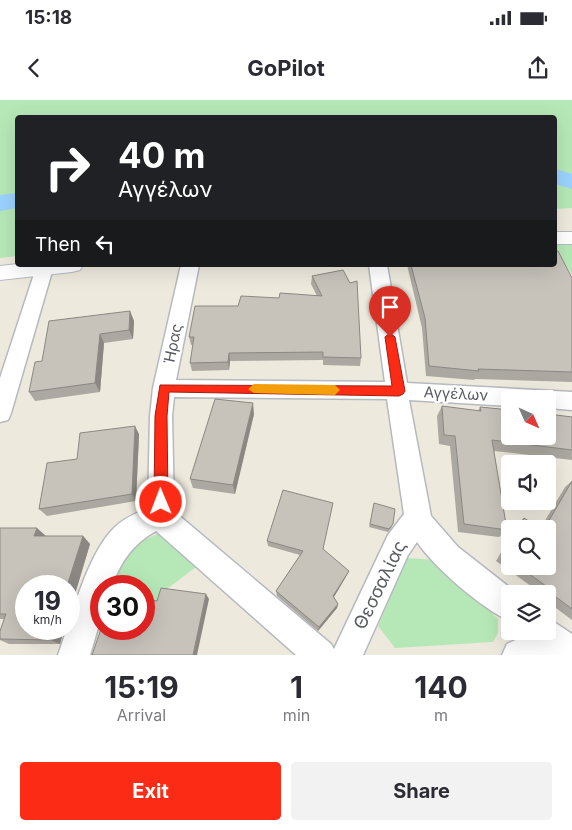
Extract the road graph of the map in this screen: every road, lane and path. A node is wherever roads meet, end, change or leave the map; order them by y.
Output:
1 (557, 238) edge
2 (572, 238) edge
3 (53, 267) edge
4 (190, 267) edge
5 (378, 267) edge
6 (44, 268) junction
7 (0, 273) edge
8 (164, 388) junction
9 (399, 391) junction
10 (501, 397) edge
11 (556, 400) edge
12 (572, 401) edge
13 (0, 413) edge
14 (162, 514) junction
15 (419, 519) junction
16 (501, 599) edge
17 (539, 640) edge
18 (555, 640) edge
19 (572, 653) edge
20 (74, 655) edge
21 (320, 655) edge
22 (347, 655) edge
23 (518, 655) edge

1 - 2 main road
3 - 6 main road
4 - 8 street, Ήρας
5 - 9 street
6 - 7 main road
6 - 13 street
8 - 9 street, Αγγέλων
8 - 14 street, Ήρας
9 - 10 street, Αγγέλων
9 - 15 street
11 - 12 street
14 - 20 street
14 - 21 street
15 - 16 street
15 - 22 street, Θεσσαλίας
17 - 23 street
18 - 19 street

